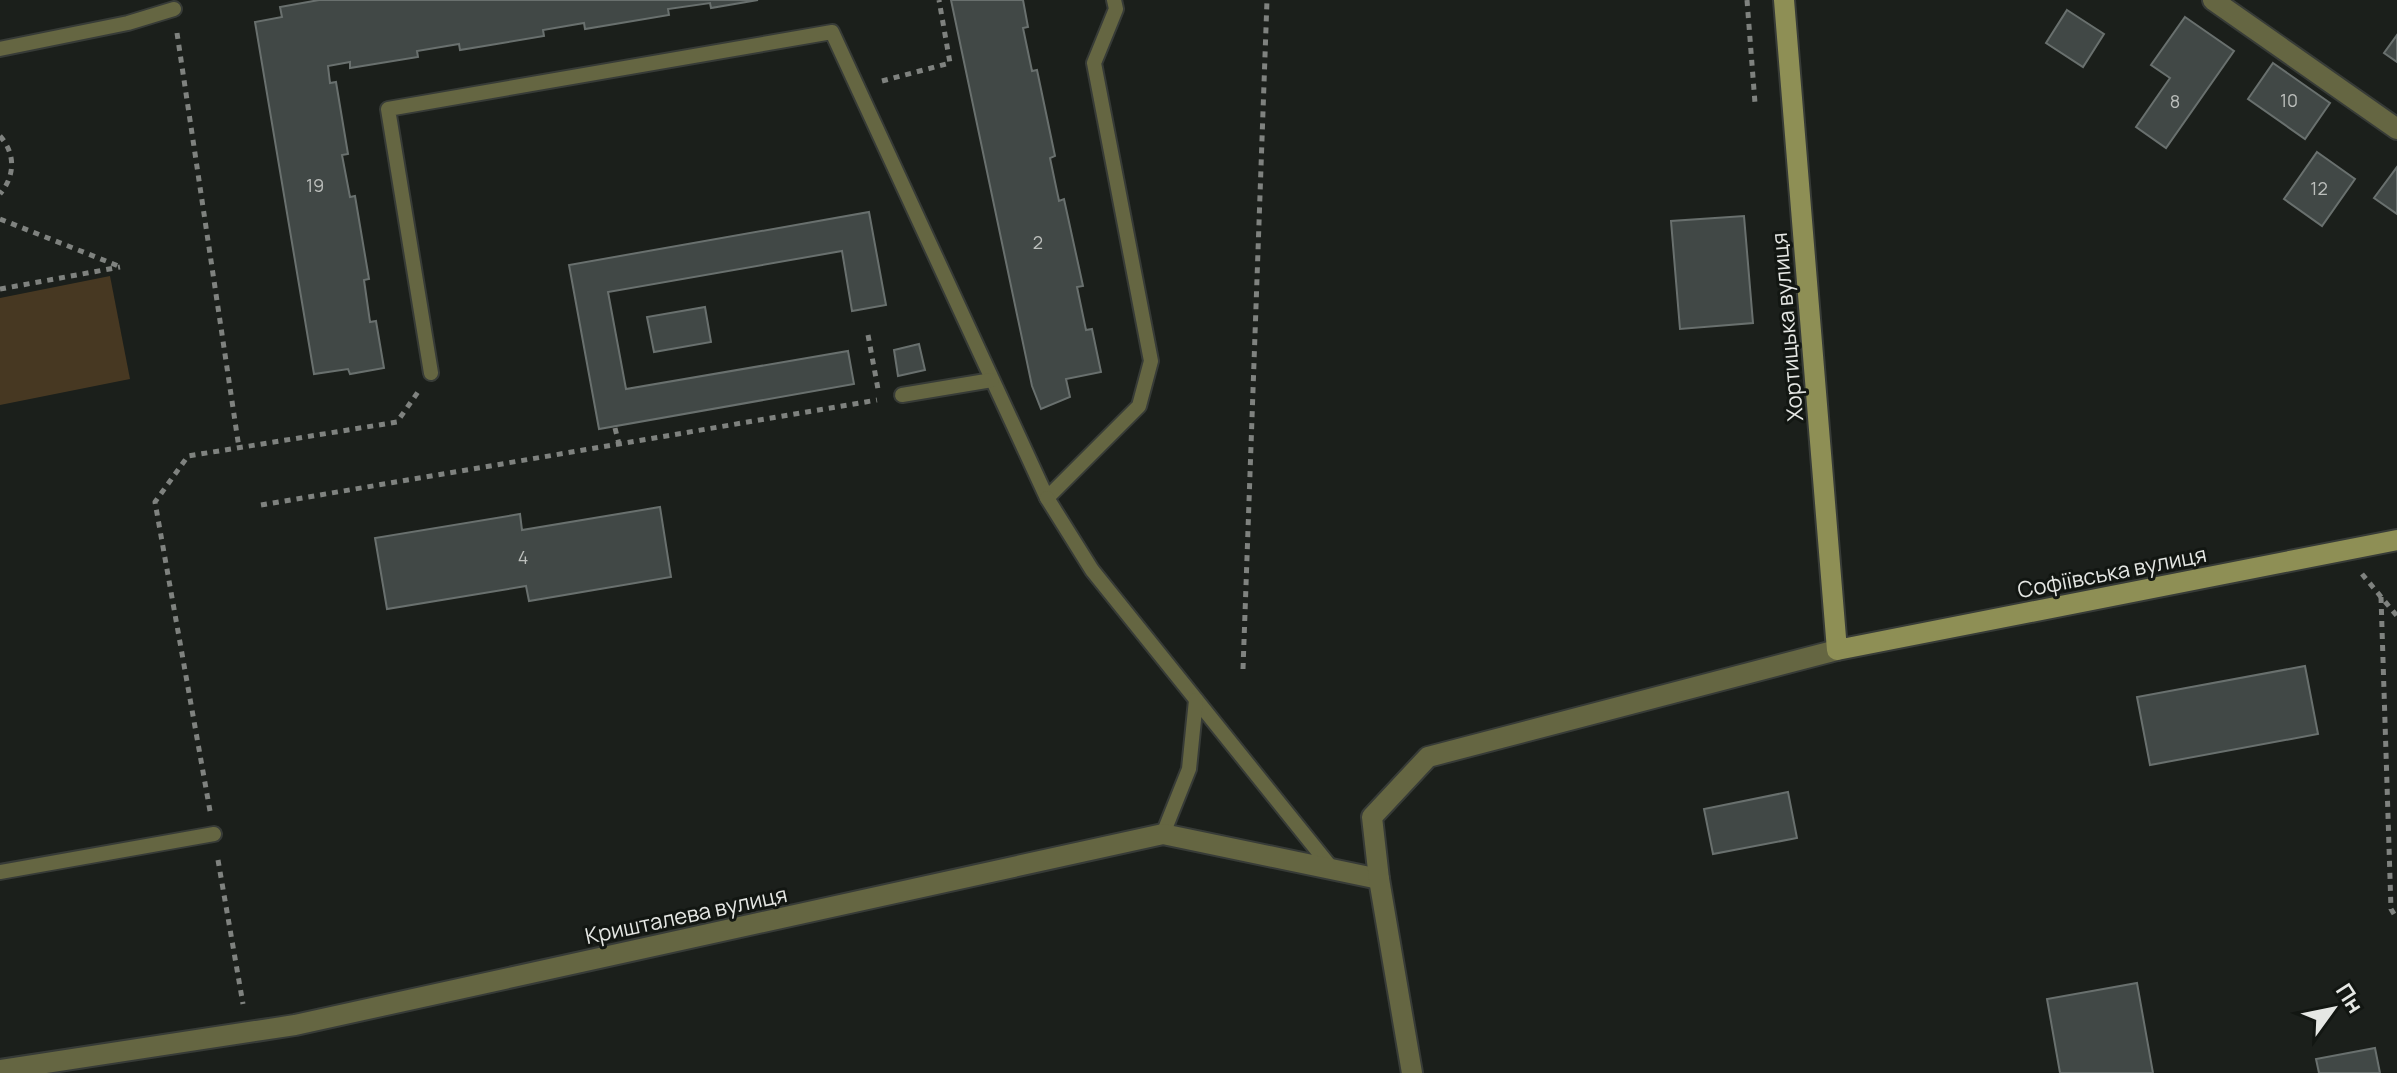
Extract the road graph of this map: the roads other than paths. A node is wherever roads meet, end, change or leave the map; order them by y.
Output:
1 (1114, 0) edge
2 (1784, 0) edge
3 (2213, 0) edge
4 (174, 9) road end
5 (0, 49) edge
6 (2397, 129) edge
7 (431, 373) road end
8 (992, 380) junction
9 (902, 395) dead end
10 (1047, 498) junction
11 (2397, 540) edge
12 (1837, 650) junction
13 (1196, 700) junction
14 (214, 834) road end
15 (1163, 834) junction
16 (1333, 870) junction
17 (0, 872) edge
18 (1379, 879) junction
19 (0, 1070) edge
20 (1412, 1073) edge

1 - 10 lane
2 - 12 street, Хортицька вулиця
3 - 6 street
4 - 5 lane
7 - 8 lane
8 - 9 lane
8 - 10 lane
10 - 13 lane
11 - 12 street, Софіївська вулиця
12 - 18 street
13 - 15 lane
13 - 16 lane
14 - 17 lane
15 - 16 street, Кришталева вулиця
15 - 19 street, Кришталева вулиця
16 - 18 street, Кришталева вулиця
18 - 20 street

